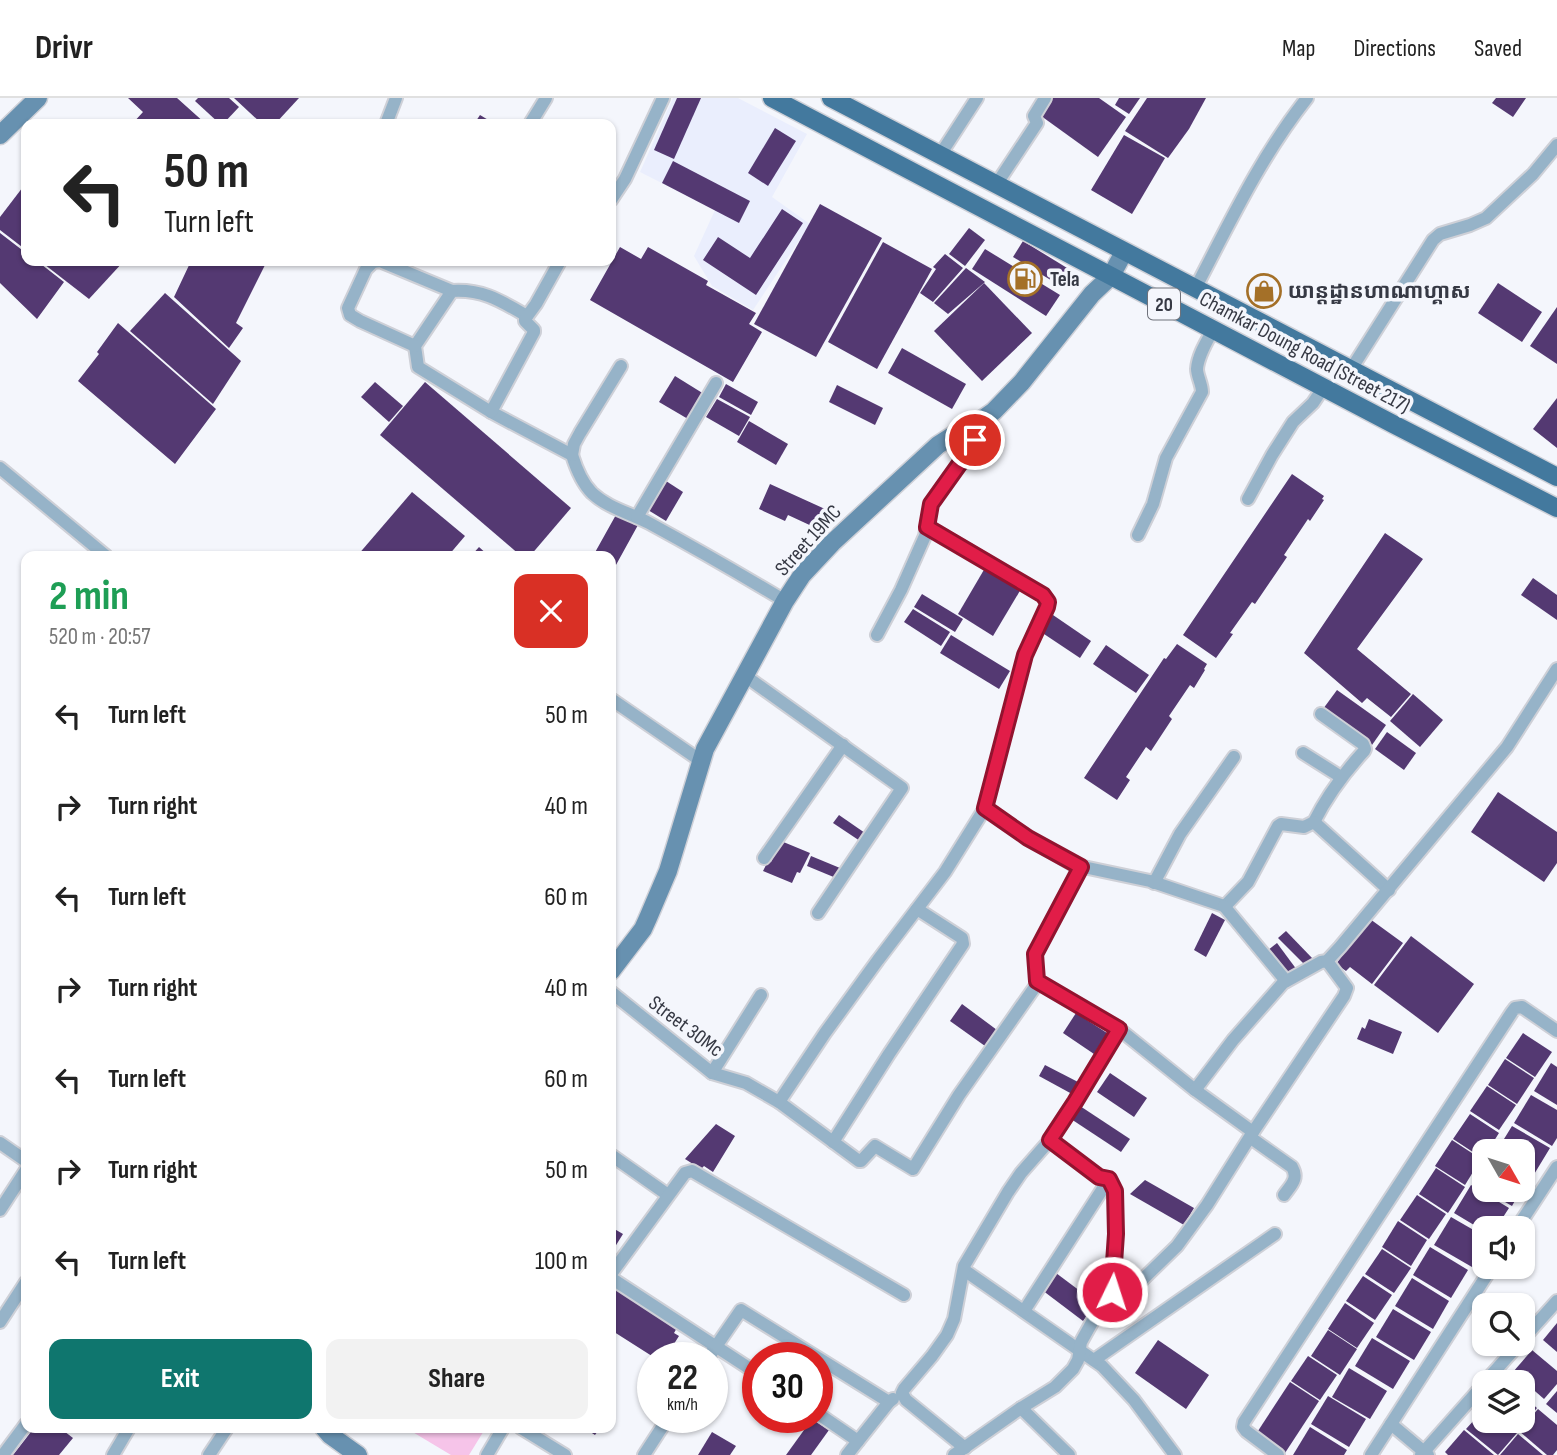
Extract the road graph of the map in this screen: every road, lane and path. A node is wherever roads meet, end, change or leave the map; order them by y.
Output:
1 (38, 98) edge
2 (396, 98) edge
3 (547, 98) edge
4 (663, 98) edge
5 (772, 98) edge
6 (831, 98) edge
7 (977, 98) edge
8 (1045, 98) edge
9 (1307, 98) edge
10 (388, 119) edge
11 (533, 119) edge
12 (0, 135) edge
13 (1557, 145) edge
14 (940, 155) junction
15 (996, 185) junction
16 (616, 192) edge
17 (1124, 252) junction
18 (368, 266) edge
19 (392, 266) edge
20 (556, 266) edge
21 (1111, 276) junction
22 (1195, 289) junction
23 (452, 291) junction
24 (527, 316) junction
25 (1213, 330) junction
26 (415, 346) junction
27 (621, 366) dead end
28 (1350, 371) junction
29 (716, 383) dead end
30 (1323, 388) junction
31 (491, 412) junction
32 (973, 426) junction
33 (572, 455) junction
34 (0, 468) edge
35 (1557, 477) edge
36 (1248, 499) dead end
37 (1557, 508) edge
38 (637, 517) junction
39 (927, 527) junction
40 (1138, 535) dead end
41 (100, 551) edge
42 (785, 601) junction
43 (877, 635) dead end
44 (1557, 669) edge
45 (744, 675) junction
46 (616, 702) edge
47 (1321, 714) dead end
48 (843, 745) junction
49 (1303, 753) dead end
50 (1234, 757) dead end
51 (701, 761) junction
52 (1341, 777) junction
53 (985, 808) junction
54 (1314, 822) junction
55 (764, 858) dead end
56 (1081, 867) junction
57 (1154, 883) junction
58 (1389, 890) junction
59 (1224, 906) junction
60 (917, 909) junction
61 (818, 913) dead end
62 (1327, 961) junction
63 (616, 964) edge
64 (1037, 981) junction
65 (1286, 981) junction
66 (761, 995) dead end
67 (616, 996) edge
68 (1119, 1029) junction
69 (1557, 1031) edge
70 (712, 1073) junction
71 (1195, 1090) junction
72 (779, 1102) junction
73 (1252, 1135) junction
74 (1050, 1140) junction
75 (833, 1142) junction
76 (0, 1143) edge
77 (21, 1158) edge
78 (616, 1159) edge
79 (1557, 1167) edge
80 (21, 1178) edge
81 (1109, 1179) junction
82 (668, 1195) junction
83 (1284, 1195) dead end
84 (0, 1210) edge
85 (1525, 1216) edge
86 (1275, 1234) dead end
87 (616, 1269) edge
88 (964, 1270) junction
89 (616, 1279) edge
90 (1484, 1279) edge
91 (21, 1290) edge
92 (1112, 1292) junction
93 (904, 1295) dead end
94 (1557, 1301) edge
95 (1024, 1311) junction
96 (0, 1322) edge
97 (1535, 1326) edge
98 (710, 1342) edge
99 (719, 1342) edge
100 (1079, 1349) junction
101 (1509, 1356) edge
102 (1094, 1360) junction
103 (1496, 1370) edge
104 (902, 1393) junction
105 (1472, 1398) edge
106 (889, 1402) junction
107 (1021, 1408) junction
108 (833, 1424) edge
109 (1391, 1424) junction
110 (21, 1431) edge
111 (126, 1433) edge
112 (224, 1433) edge
113 (328, 1433) edge
114 (500, 1433) edge
115 (529, 1433) edge
116 (658, 1433) edge
117 (858, 1441) junction
118 (960, 1451) edge
119 (1424, 1454) edge
120 (4, 1455) edge
121 (113, 1455) edge
122 (209, 1455) edge
123 (358, 1455) edge
124 (487, 1455) edge
125 (565, 1455) edge
126 (644, 1455) edge
127 (848, 1455) edge
128 (1069, 1455) edge
129 (1175, 1455) edge
130 (1278, 1455) edge
131 (1371, 1455) edge

1 - 12 street
2 - 10 street
3 - 11 street
4 - 16 street
5 - 21 main road, Chamkar Doung Road (Street 217) / 20
6 - 14 main road, Chamkar Doung Road (Street 217) / 20
7 - 14 street
8 - 15 street
9 - 22 street
13 - 28 street
14 - 15 main road, Chamkar Doung Road (Street 217) / 20
15 - 17 main road, Chamkar Doung Road (Street 217) / 20
17 - 21 street, Street 19MC
17 - 22 main road, Chamkar Doung Road (Street 217) / 20
18 - 26 street
19 - 23 street
20 - 24 street
21 - 25 main road, Chamkar Doung Road (Street 217) / 20
21 - 32 street, Street 19MC
22 - 28 main road, Chamkar Doung Road (Street 217) / 20
23 - 24 street
23 - 26 street
24 - 31 street
25 - 30 main road, Chamkar Doung Road (Street 217) / 20
25 - 40 street
26 - 31 street
27 - 33 street
28 - 35 main road, Chamkar Doung Road (Street 217) / 20
29 - 38 street
30 - 36 street
30 - 37 main road, Chamkar Doung Road (Street 217) / 20
31 - 33 street
32 - 39 street
32 - 42 street, Street 19MC
33 - 38 street
34 - 41 street
38 - 42 street
39 - 43 street
39 - 53 street
42 - 45 street, Street 19MC
44 - 58 street
45 - 48 street
45 - 51 street, Street 19MC
46 - 51 street
47 - 52 street
48 - 55 street
48 - 61 street
49 - 52 street
50 - 57 street
51 - 63 street, Street 19MC
52 - 54 street
53 - 56 street
53 - 60 street
54 - 58 street
54 - 59 street
56 - 57 street
56 - 64 street
57 - 59 street
58 - 62 street
59 - 65 street
60 - 72 street
60 - 75 street
62 - 65 street
62 - 73 street
64 - 68 street
64 - 75 street, Street 30Mc
65 - 71 street
66 - 70 street
67 - 70 street, Street 30Mc
68 - 71 street
68 - 74 street
69 - 130 street
70 - 72 street, Street 30Mc
71 - 73 street
72 - 75 street, Street 30Mc
73 - 83 street
73 - 92 street
74 - 81 street
74 - 88 street
76 - 77 street
78 - 82 street
79 - 85 street
80 - 84 street
81 - 92 street
81 - 95 street
82 - 87 street
82 - 93 street
86 - 102 street
88 - 95 street
88 - 104 street
89 - 98 street
90 - 109 street
91 - 96 street
92 - 100 street
94 - 97 street
95 - 100 street
99 - 106 street
100 - 102 street
100 - 107 street
101 - 103 street
102 - 129 street
104 - 106 street
104 - 118 street
105 - 119 street
106 - 117 street
107 - 118 street
107 - 128 street
108 - 117 street
109 - 119 street
109 - 131 street
110 - 120 street
111 - 121 street
112 - 122 street
113 - 123 street
114 - 124 street
115 - 125 street
116 - 126 street
117 - 127 street

